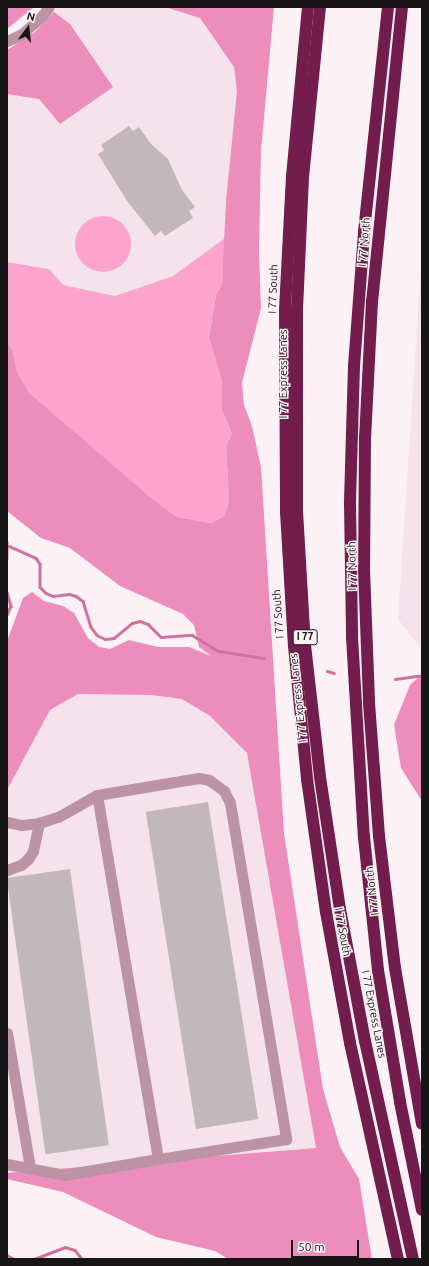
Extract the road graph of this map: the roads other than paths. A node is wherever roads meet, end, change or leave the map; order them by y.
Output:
1 (49, 7) edge
2 (308, 7) edge
3 (320, 7) edge
4 (388, 7) edge
5 (402, 7) edge
6 (7, 41) edge
7 (97, 795) junction
8 (7, 822) edge
9 (39, 823) junction
10 (7, 870) edge
11 (7, 1033) edge
12 (422, 1124) edge
13 (158, 1159) junction
14 (7, 1164) edge
15 (30, 1167) junction
16 (422, 1210) edge
17 (398, 1259) edge
18 (413, 1259) edge

1 - 6 street
2 - 17 highway, I 77 South / I 77
3 - 18 highway, I 77 Express Lanes / I 77
4 - 16 highway, I 77 Express Lanes
5 - 12 highway, I 77 North
7 - 9 street
7 - 13 street
7 - 13 street
8 - 9 street
9 - 10 street
11 - 15 street
13 - 15 street
14 - 15 street

